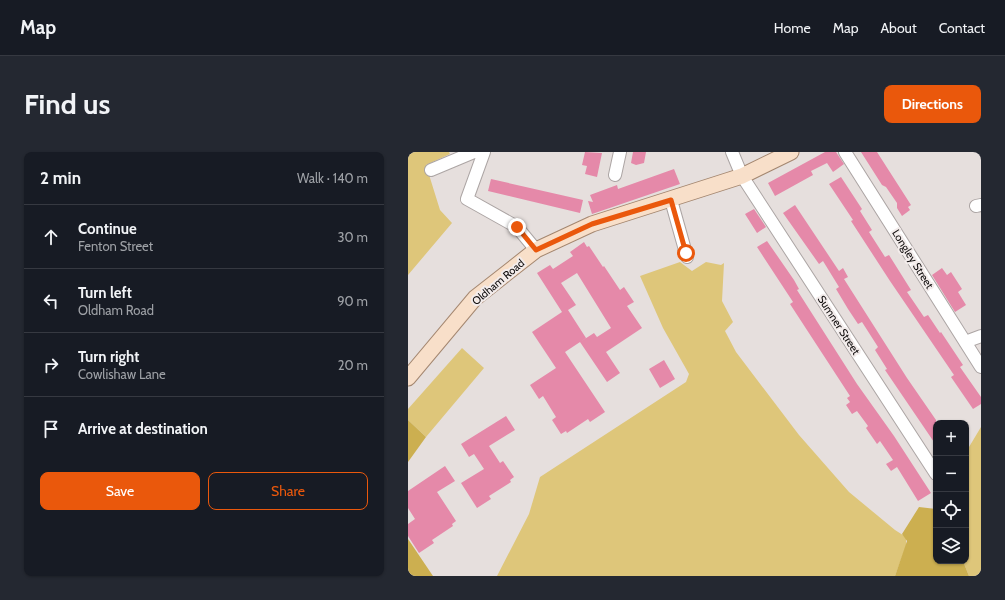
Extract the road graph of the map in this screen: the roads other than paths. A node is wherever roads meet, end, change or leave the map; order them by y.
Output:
1 (474, 152) edge
2 (484, 152) edge
3 (620, 152) edge
4 (732, 152) edge
5 (791, 152) edge
6 (845, 152) edge
7 (430, 170) dead end
8 (615, 175) dead end
9 (742, 176) junction
10 (671, 200) junction
11 (536, 250) junction
12 (687, 257) dead end
13 (981, 336) edge
14 (965, 342) junction
15 (981, 367) edge
16 (408, 378) edge
17 (933, 469) edge

1 - 7 street
2 - 11 street
3 - 8 street
4 - 9 street, Sumner Street
5 - 9 main road, Oldham Road
6 - 14 street, Longley Street
9 - 10 main road, Oldham Road
9 - 17 street, Sumner Street
10 - 11 main road, Oldham Road
10 - 12 street
11 - 16 main road, Oldham Road
13 - 14 street
14 - 15 street, Longley Street

